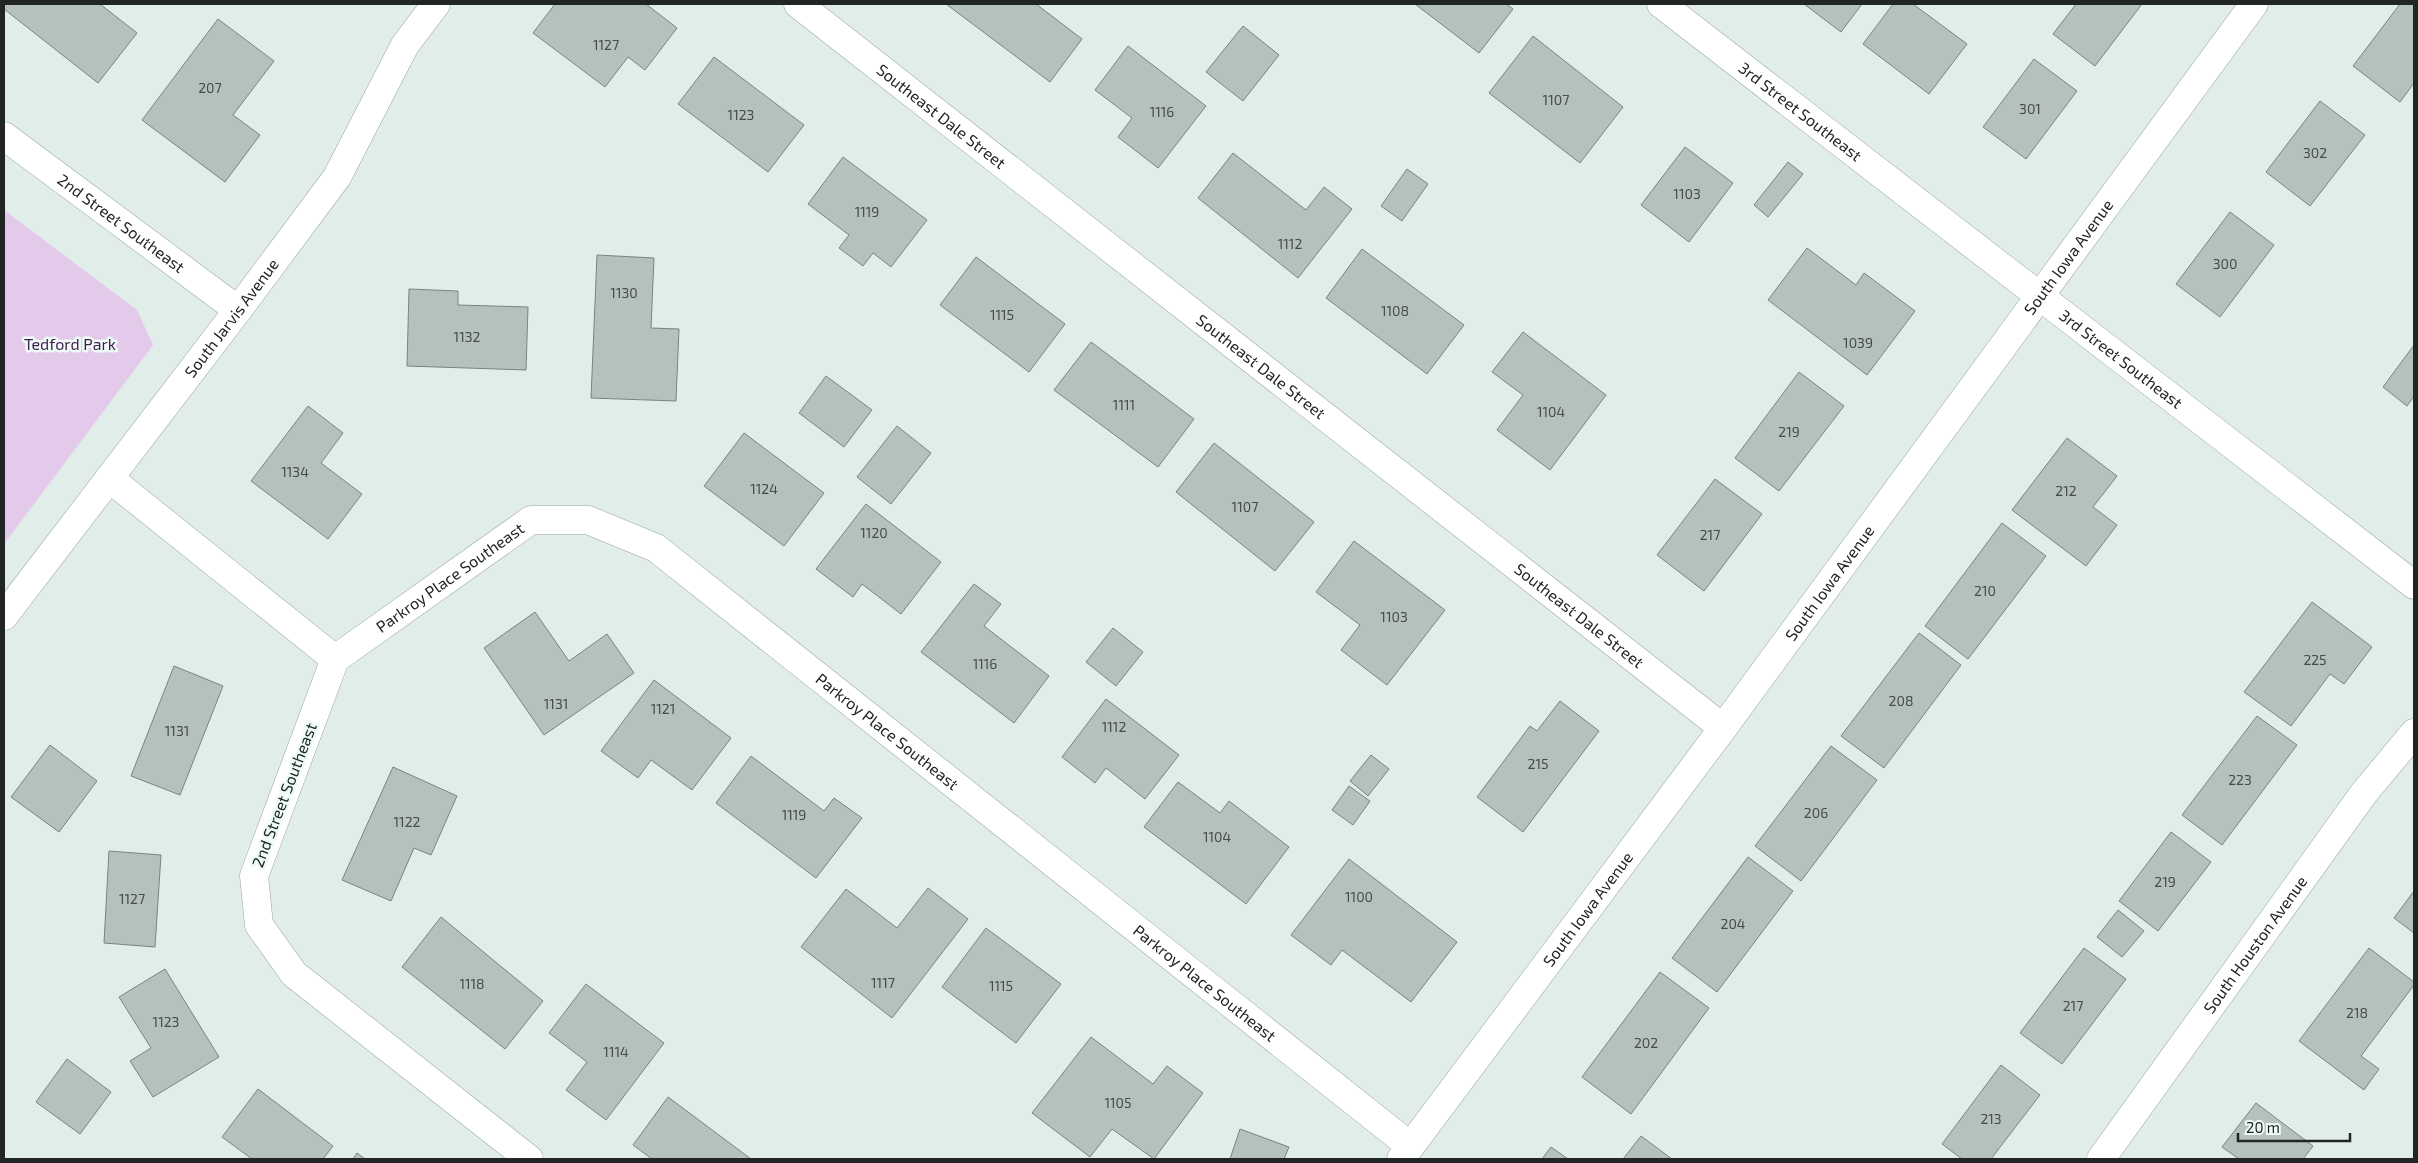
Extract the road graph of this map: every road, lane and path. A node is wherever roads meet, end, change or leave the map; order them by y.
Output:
1 (436, 4) edge
2 (798, 4) edge
3 (1661, 4) edge
4 (2254, 4) edge
5 (4, 136) edge
6 (2040, 296) junction
7 (238, 310) junction
8 (109, 478) junction
9 (2414, 586) edge
10 (4, 616) edge
11 (335, 659) junction
12 (1722, 728) junction
13 (2414, 733) edge
14 (1405, 1152) edge
15 (529, 1159) edge
16 (2101, 1159) edge

1 - 7 street, South Jarvis Avenue
2 - 12 street, Southeast Dale Street
3 - 6 street, 3rd Street Southeast
4 - 6 street, South Iowa Avenue
5 - 7 street, 2nd Street Southeast
6 - 9 street, 3rd Street Southeast
6 - 12 street, South Iowa Avenue
7 - 8 street, South Jarvis Avenue
8 - 10 street, South Jarvis Avenue
8 - 11 street
11 - 14 street, Parkroy Place Southeast
11 - 15 street, 2nd Street Southeast
12 - 14 street, South Iowa Avenue
13 - 16 street, South Houston Avenue

